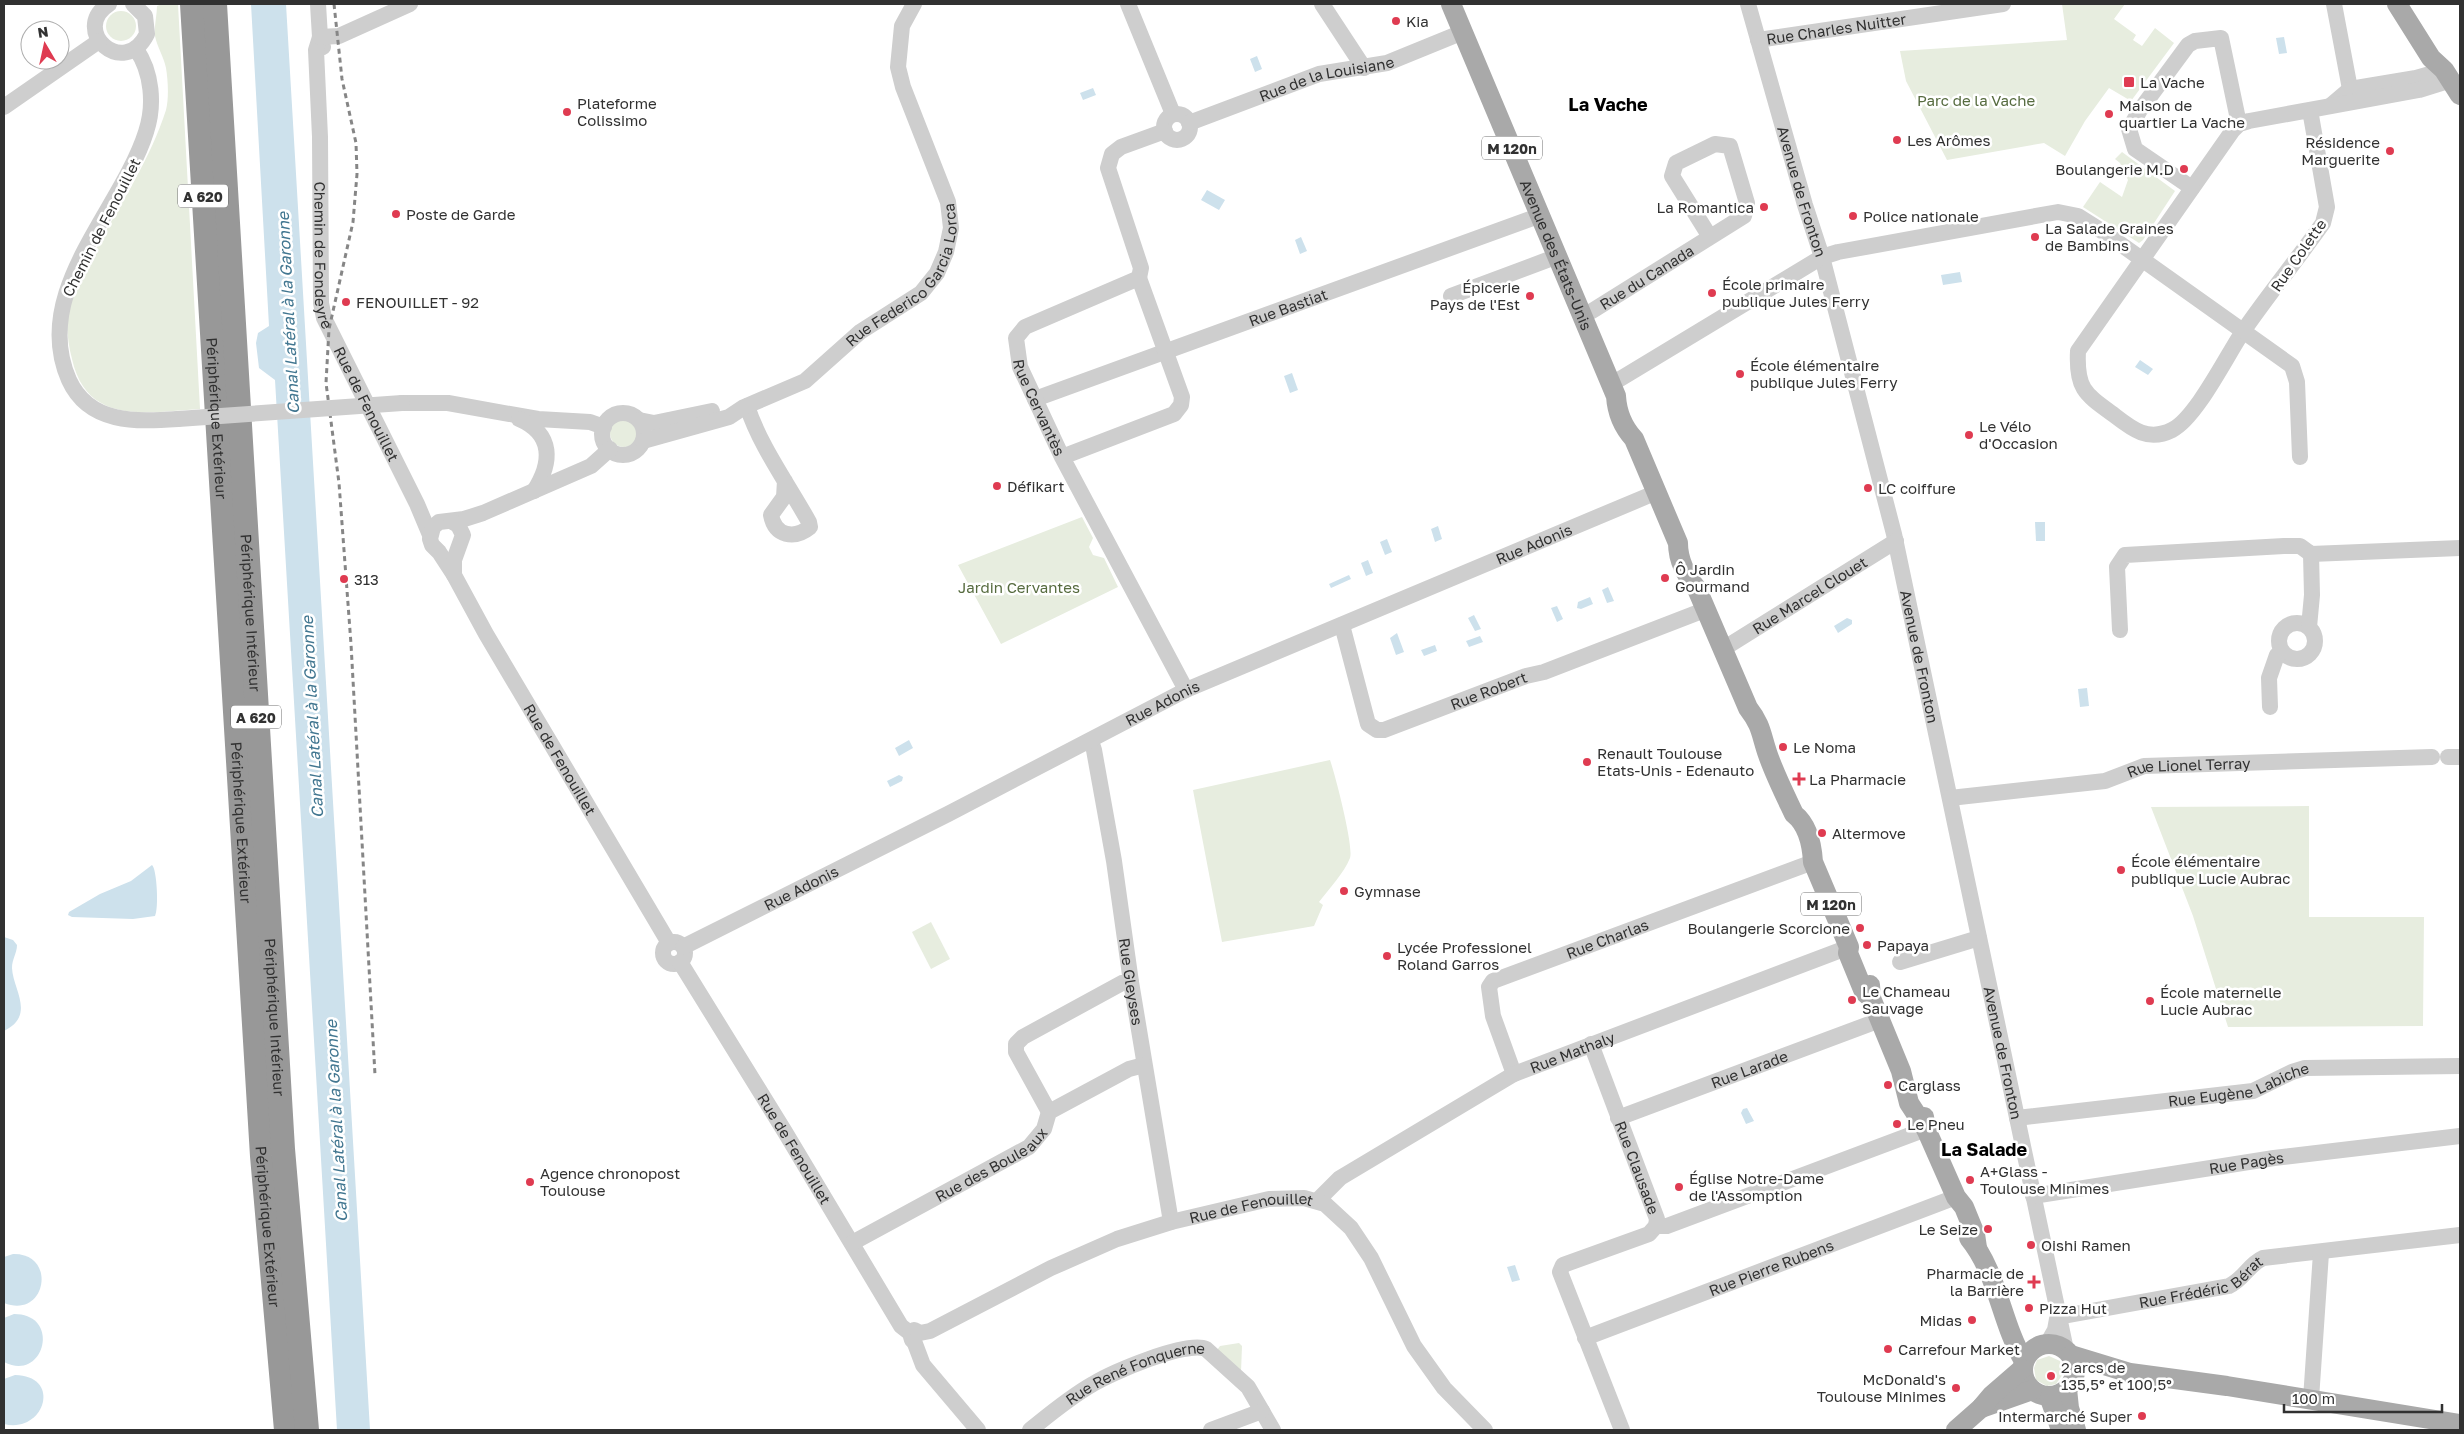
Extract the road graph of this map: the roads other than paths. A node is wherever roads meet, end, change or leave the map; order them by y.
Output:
1 (134, 4) edge
2 (192, 4) edge
3 (215, 4) edge
4 (318, 4) edge
5 (410, 4) edge
6 (914, 4) edge
7 (1128, 4) edge
8 (1322, 4) edge
9 (1450, 4) edge
10 (1748, 4) edge
11 (2003, 4) edge
12 (2334, 4) edge
13 (2397, 4) edge
14 (2406, 4) edge
15 (106, 5) edge
16 (1462, 32) junction
17 (320, 38) junction
18 (1758, 40) junction
19 (99, 41) junction
20 (136, 49) junction
21 (1364, 68) junction
22 (2452, 82) edge
23 (2350, 89) junction
24 (2373, 99) junction
25 (4, 107) edge
26 (2327, 107) junction
27 (2310, 110) junction
28 (1173, 114) junction
29 (1189, 122) junction
30 (2239, 124) junction
31 (1165, 131) junction
32 (2192, 188) junction
33 (1541, 215) junction
34 (1710, 237) junction
35 (1558, 256) junction
36 (1822, 257) junction
37 (2142, 258) junction
38 (1139, 278) junction
39 (1451, 296) dead end
40 (1582, 315) junction
41 (329, 329) joint
42 (2243, 332) junction
43 (1165, 352) junction
44 (1613, 390) junction
45 (1035, 399) junction
46 (745, 406) junction
47 (501, 412) junction
48 (639, 420) junction
49 (604, 427) junction
50 (643, 441) junction
51 (610, 449) junction
52 (1062, 457) junction
53 (2300, 457) dead end
54 (785, 481) dead end
55 (534, 491) junction
56 (1657, 492) junction
57 (418, 504) junction
58 (484, 513) junction
59 (447, 521) junction
60 (430, 535) junction
61 (1896, 541) junction
62 (460, 542) junction
63 (2460, 548) edge
64 (439, 552) junction
65 (2311, 554) junction
66 (454, 575) junction
67 (1707, 609) junction
68 (1342, 625) junction
69 (2309, 627) junction
70 (2120, 630) dead end
71 (1723, 648) junction
72 (2282, 652) junction
73 (1186, 690) junction
74 (2270, 707) dead end
75 (1091, 740) junction
76 (2446, 757) edge
77 (1950, 798) junction
78 (1813, 862) junction
79 (1979, 938) junction
80 (1849, 947) junction
81 (677, 951) junction
82 (1900, 962) dead end
83 (1130, 982) junction
84 (1880, 1020) junction
85 (1591, 1044) junction
86 (1144, 1065) junction
87 (2460, 1066) edge
88 (1514, 1074) junction
89 (1050, 1112) junction
90 (1618, 1118) junction
91 (2017, 1118) junction
92 (1926, 1129) junction
93 (2460, 1136) edge
94 (1956, 1196) junction
95 (2033, 1196) junction
96 (1318, 1200) junction
97 (1171, 1222) junction
98 (1656, 1226) junction
99 (2460, 1235) edge
100 (852, 1243) junction
101 (2321, 1253) junction
102 (2058, 1317) junction
103 (915, 1335) junction
104 (1585, 1338) junction
105 (2045, 1354) junction
106 (2130, 1373) junction
107 (2055, 1389) junction
108 (2311, 1399) junction
109 (1981, 1408) junction
110 (1262, 1411) junction
111 (2460, 1424) edge
112 (1476, 1427) edge
113 (286, 1430) edge
114 (307, 1430) edge
115 (978, 1430) edge
116 (1030, 1430) edge
117 (1211, 1430) edge
118 (1273, 1430) edge
119 (1622, 1430) edge
120 (1956, 1430) edge
121 (2061, 1430) edge
122 (2076, 1430) edge

1 - 20 street
2 - 113 highway, Périphérique Extérieur / A 620
3 - 114 highway, Périphérique Intérieur / A 620
4 - 17 street, Chemin de Fondeyre
5 - 17 street
6 - 46 street, Rue Federico Garcia Lorca
7 - 28 street
8 - 21 street
9 - 16 main road, Avenue des États-Unis / M 120n
10 - 18 street, Avenue de Fronton
11 - 18 street, Rue Charles Nuitter
12 - 23 street
13 - 22 main road
14 - 22 main road
15 - 19 street
16 - 21 street, Rue de la Louisiane
16 - 33 main road, Avenue des États-Unis / M 120n
17 - 41 street, Chemin de Fondeyre
18 - 36 street, Avenue de Fronton
19 - 20 street
19 - 25 street
20 - 47 street, Chemin de Fenouillet, bridge
21 - 29 street, Rue de la Louisiane
22 - 23 street
22 - 24 street
23 - 24 street
23 - 26 street
24 - 26 street
26 - 27 street
27 - 30 street
27 - 42 street, Rue Colette
28 - 29 street
28 - 31 street
29 - 31 street
30 - 32 street, Rue Colette
30 - 32 street
31 - 38 street
32 - 37 street, Rue Colette
33 - 35 main road, Avenue des États-Unis / M 120n
33 - 43 street, Rue Bastiat
34 - 34 street, Rue du Canada
34 - 40 street, Rue du Canada
35 - 39 street
35 - 40 main road, Avenue des États-Unis / M 120n
36 - 37 street
36 - 44 street
36 - 61 street, Avenue de Fronton
37 - 42 street
37 - 42 street, Rue Colette
38 - 43 street
38 - 45 street, Rue Cervantès
40 - 44 main road, Avenue des États-Unis / M 120n
41 - 57 street, Rue de Fenouillet
42 - 53 street
43 - 45 street, Rue Bastiat
43 - 52 street
44 - 56 main road, Avenue des États-Unis / M 120n
45 - 52 street, Rue Cervantès
46 - 48 street, Rue Federico Garcia Lorca
46 - 50 street, Rue Federico Garcia Lorca
46 - 54 street
47 - 49 street, Chemin de Fenouillet
47 - 55 street, Chemin de Fenouillet
48 - 49 street
48 - 50 street
49 - 51 street
50 - 51 street
51 - 55 street
52 - 73 street, Rue Cervantès
55 - 58 street
56 - 67 main road, Avenue des États-Unis / M 120n
56 - 68 street, Rue Adonis
57 - 59 street, Rue de Fenouillet
57 - 60 street, Rue de Fenouillet
58 - 59 street
58 - 62 street
59 - 60 street
59 - 62 street, Rue de Fenouillet
60 - 64 street, Rue de Fenouillet
61 - 71 street, Rue Marcel Clouet
61 - 77 street, Avenue de Fronton
62 - 64 street
62 - 66 street
63 - 65 street
64 - 66 street, Rue de Fenouillet
65 - 69 street
65 - 70 street
66 - 81 street, Rue de Fenouillet
67 - 68 street, Rue Robert
67 - 71 main road, Avenue des États-Unis / M 120n
68 - 73 street, Rue Adonis
69 - 72 street
69 - 72 street
71 - 78 main road, Avenue des États-Unis / M 120n
72 - 74 street
73 - 75 street, Rue Adonis
75 - 81 street, Rue Adonis
75 - 83 street, Rue Gleyses
76 - 77 street, Rue Lionel Terray
77 - 79 street, Avenue de Fronton
78 - 80 main road, Avenue des États-Unis / M 120n
78 - 88 street, Rue Charlas
79 - 82 street
79 - 91 street, Avenue de Fronton
80 - 84 main road, Avenue des États-Unis / M 120n
80 - 85 street, Rue Mathaly
81 - 100 street, Rue de Fenouillet
83 - 86 street, Rue Gleyses
83 - 89 street
84 - 90 street, Rue Larade
84 - 92 main road, Avenue des États-Unis / M 120n
85 - 88 street, Rue Mathaly
85 - 90 street, Rue Clausade
86 - 89 street, Rue des Bouleaux
86 - 97 street, Rue Gleyses
87 - 91 street, Rue Eugène Labiche
88 - 96 street, Rue Mathaly
89 - 100 street, Rue des Bouleaux
90 - 98 street, Rue Clausade
91 - 95 street, Avenue de Fronton
92 - 94 main road, Avenue des États-Unis / M 120n
92 - 98 street
93 - 95 street, Rue Pagès
94 - 104 street, Rue Pierre Rubens
94 - 105 main road, Avenue des États-Unis / M 120n
95 - 102 street, Avenue de Fronton
96 - 97 street, Rue de Fenouillet
96 - 112 street, Rue de Fenouillet
97 - 103 street, Rue de Fenouillet
98 - 104 street, Rue Clausade
99 - 101 street, Rue Frédéric Bérat
100 - 103 street, Rue de Fenouillet
101 - 102 street, Rue Frédéric Bérat
101 - 108 street
102 - 105 street, Avenue de Fronton
103 - 115 street
104 - 119 street, Rue Clausade
105 - 106 main road
105 - 107 main road
105 - 107 main road, Avenue des États-Unis
105 - 109 main road
106 - 107 main road
106 - 108 main road
107 - 109 main road
107 - 121 main road
107 - 122 main road
108 - 111 main road
109 - 120 main road
110 - 116 street, Rue René Fonquerne
110 - 117 street
110 - 118 street, Rue René Fonquerne

